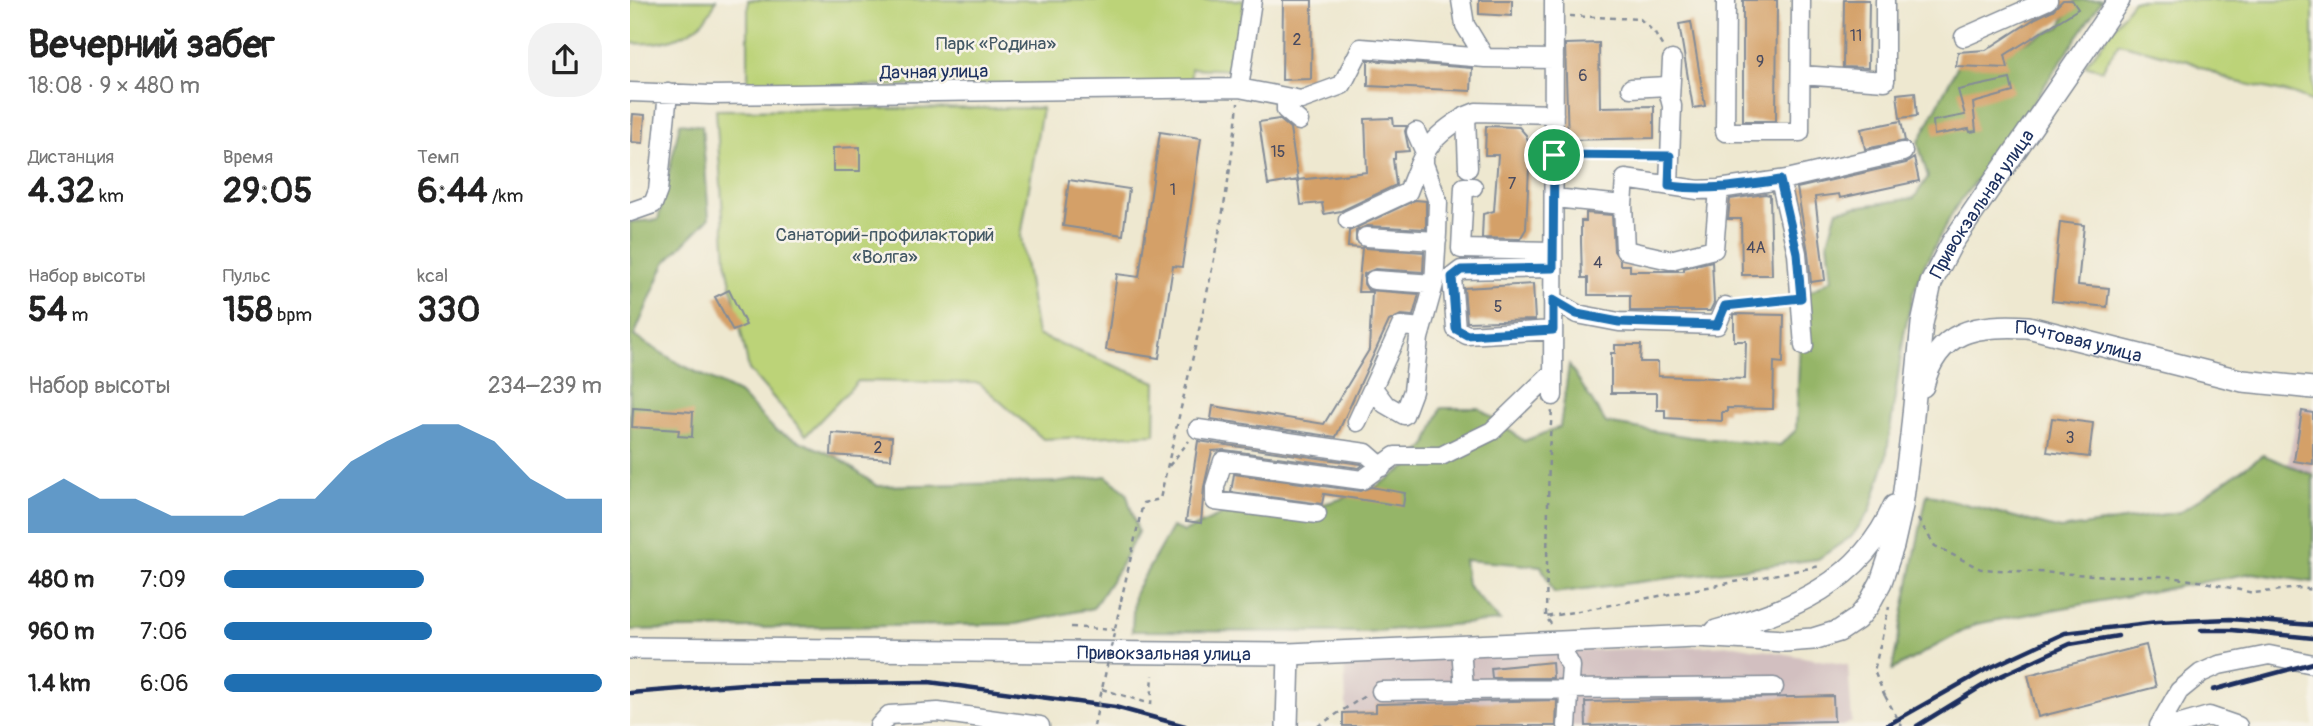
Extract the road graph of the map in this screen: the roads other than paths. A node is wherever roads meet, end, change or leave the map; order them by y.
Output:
1 (1252, 0) edge
2 (1461, 0) edge
3 (1726, 0) edge
4 (1801, 0) edge
5 (1885, 0) edge
6 (2048, 0) edge
7 (2119, 0) edge
8 (1554, 8) edge
9 (1964, 37) dead end
10 (1485, 58) junction
11 (1554, 59) junction
12 (1672, 60) road end
13 (1801, 75) junction
14 (1239, 88) junction
15 (1631, 88) dead end
16 (630, 92) edge
17 (668, 93) junction
18 (1286, 97) junction
19 (1670, 98) junction
20 (1554, 114) junction
21 (1466, 116) junction
22 (1299, 121) dead end
23 (1416, 132) dead end
24 (1424, 150) junction
25 (1903, 152) dead end
26 (1468, 168) dead end
27 (1780, 180) junction
28 (1669, 186) junction
29 (1473, 187) dead end
30 (1719, 189) junction
31 (1554, 198) junction
32 (1623, 205) junction
33 (630, 212) edge
34 (1348, 220) dead end
35 (1366, 237) dead end
36 (1437, 241) junction
37 (1553, 259) junction
38 (1374, 280) dead end
39 (1434, 284) junction
40 (1553, 300) junction
41 (1725, 306) road end
42 (1422, 328) junction
43 (1553, 330) junction
44 (1804, 346) dead end
45 (1553, 372) junction
46 (1373, 388) junction
47 (2313, 388) edge
48 (1553, 396) road end
49 (1357, 422) dead end
50 (1198, 429) road end
51 (1911, 436) junction
52 (1382, 467) junction
53 (1904, 482) junction
54 (1317, 514) dead end
55 (1559, 636) junction
56 (1696, 636) junction
57 (1461, 646) junction
58 (630, 648) edge
59 (1289, 654) junction
60 (2313, 664) edge
61 (1774, 687) dead end
62 (1569, 688) junction
63 (1464, 690) junction
64 (1381, 691) dead end
65 (879, 726) edge
66 (1040, 726) edge
67 (1287, 726) edge
68 (1567, 726) edge
69 (2159, 726) edge
70 (2174, 726) edge
71 (2238, 726) edge

1 - 14 street
2 - 10 street
3 - 13 street
4 - 13 street
5 - 13 street
6 - 9 street
7 - 51 main road, Привокзальная улица
8 - 11 street
10 - 11 street
10 - 18 street, Дачная улица
11 - 20 street
12 - 19 street
14 - 17 street, Дачная улица
14 - 18 street, Дачная улица
15 - 19 street
16 - 17 street, Дачная улица
17 - 33 street
18 - 22 street
19 - 28 street
20 - 21 street
20 - 31 street
21 - 24 street
21 - 26 street
23 - 24 street
24 - 34 street
24 - 36 street
25 - 27 street
27 - 30 street
27 - 44 street
28 - 30 street
28 - 32 street
29 - 37 street
30 - 32 street
31 - 32 street
31 - 37 street
35 - 36 street
36 - 39 street
37 - 40 street
37 - 43 street
38 - 39 street
39 - 42 street
40 - 41 street
40 - 43 street
42 - 46 street
42 - 46 street
43 - 45 street
45 - 48 street
45 - 52 street
46 - 49 street
47 - 51 main road, Почтовая улица
50 - 52 street
51 - 53 main road
52 - 54 street
53 - 56 main road
53 - 56 main road
55 - 56 main road, Привокзальная улица
55 - 57 main road, Привокзальная улица
55 - 62 street
57 - 59 main road, Привокзальная улица
57 - 63 street
58 - 59 main road, Привокзальная улица
59 - 67 main road
60 - 69 street
61 - 62 street
62 - 63 street
62 - 68 street
63 - 64 street
65 - 66 street
70 - 71 street

